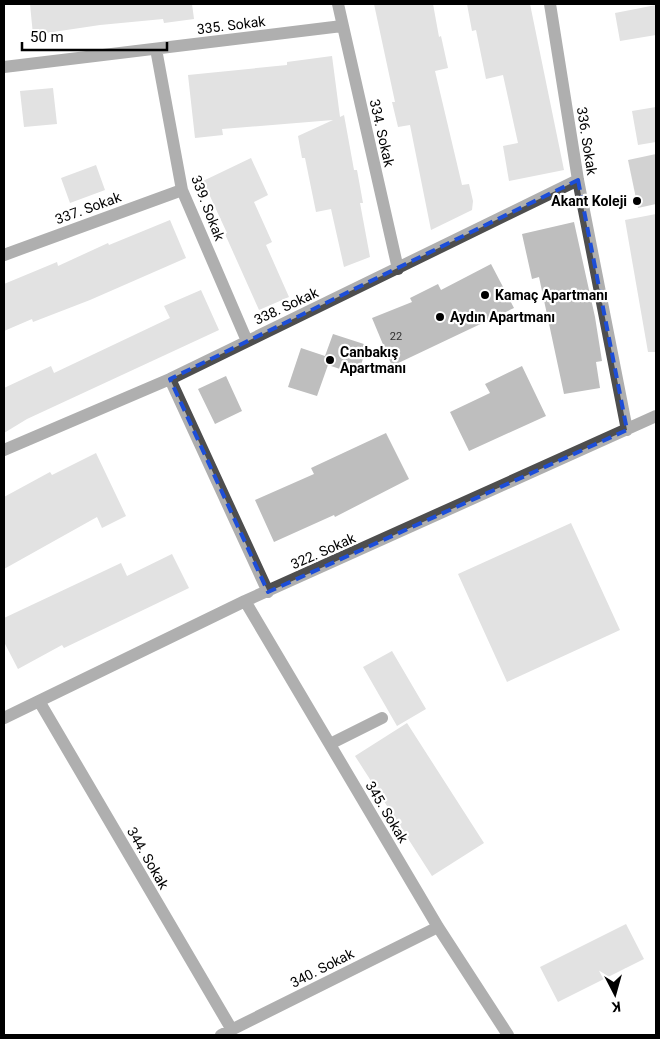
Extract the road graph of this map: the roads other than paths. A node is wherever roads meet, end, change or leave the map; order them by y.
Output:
1 (338, 4) edge
2 (550, 4) edge
3 (342, 26) junction
4 (156, 49) junction
5 (4, 67) edge
6 (578, 180) junction
7 (182, 190) junction
8 (4, 255) edge
9 (398, 269) junction
10 (247, 341) junction
11 (170, 379) junction
12 (656, 416) edge
13 (628, 430) junction
14 (4, 450) edge
15 (268, 592) junction
16 (246, 601) junction
17 (39, 701) junction
18 (4, 718) edge
19 (382, 718) dead end
20 (330, 744) junction
21 (438, 927) junction
22 (226, 1032) edge
23 (508, 1035) edge

1 - 3 street, 334. Sokak
2 - 6 street, 336. Sokak
3 - 4 street, 335. Sokak
3 - 9 street, 334. Sokak
4 - 5 street, 335. Sokak
4 - 7 street, 339. Sokak
6 - 9 street, 338. Sokak
6 - 13 street, 336. Sokak
7 - 8 street, 337. Sokak
7 - 10 street, 339. Sokak
9 - 10 street, 338. Sokak
10 - 11 street, 338. Sokak
11 - 14 street, 338. Sokak
11 - 15 street
12 - 13 street, 322. Sokak
13 - 15 street, 322. Sokak
15 - 16 street, 322. Sokak
16 - 17 street, 322. Sokak
16 - 20 street, 345. Sokak
17 - 18 street, 322. Sokak
17 - 22 street, 344. Sokak
19 - 20 street
20 - 21 street, 345. Sokak
21 - 22 street, 340. Sokak
21 - 23 street, 345. Sokak

